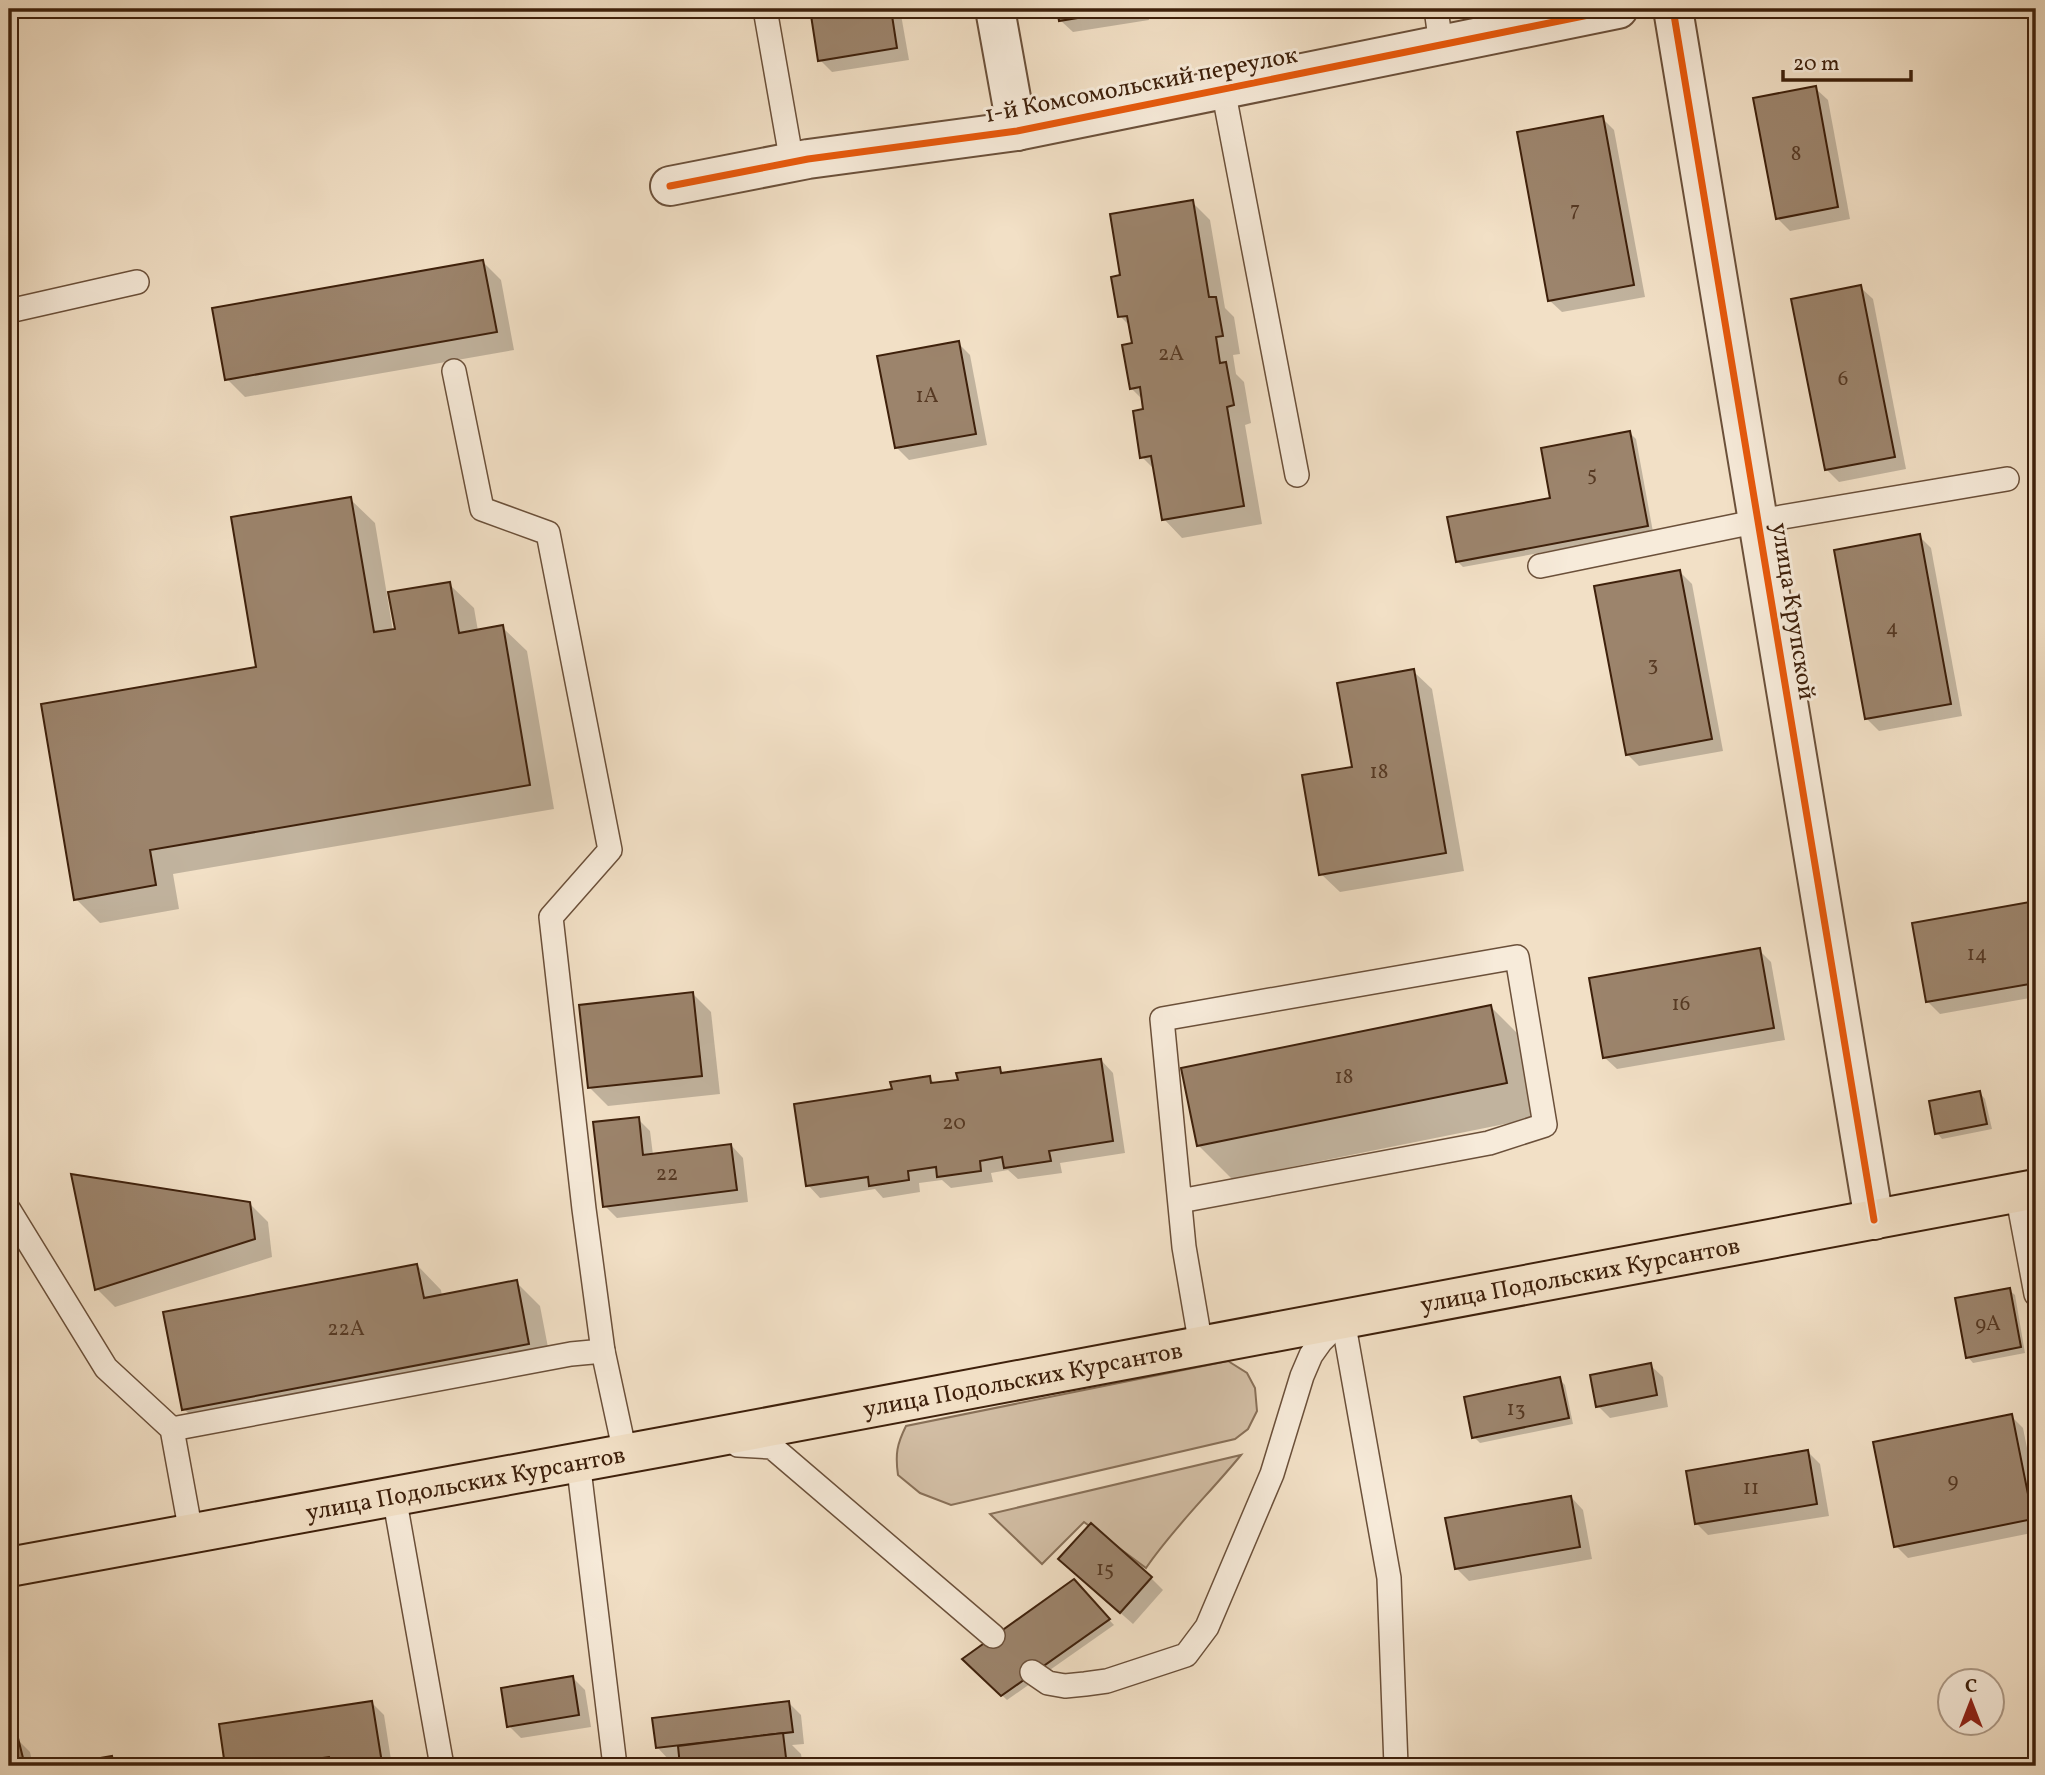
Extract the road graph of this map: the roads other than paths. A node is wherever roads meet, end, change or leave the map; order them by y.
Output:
1 (765, 9) edge
2 (995, 9) edge
3 (1618, 9) edge
4 (1673, 9) edge
5 (1438, 27) edge
6 (1223, 89) junction
7 (1017, 131) junction
8 (792, 163) junction
9 (670, 186) dead end
10 (137, 282) dead end
11 (9, 312) edge
12 (454, 371) dead end
13 (1297, 475) dead end
14 (2007, 479) dead end
15 (1759, 522) junction
16 (1540, 566) dead end
17 (2027, 1191) edge
18 (1180, 1201) junction
19 (9, 1210) edge
20 (1874, 1220) junction
21 (2036, 1294) edge
22 (1343, 1320) junction
23 (1201, 1346) junction
24 (603, 1351) junction
25 (172, 1429) junction
26 (678, 1444) junction
27 (625, 1453) junction
28 (578, 1461) junction
29 (394, 1496) junction
30 (191, 1533) junction
31 (9, 1567) edge
32 (993, 1636) dead end
33 (1032, 1672) dead end
34 (442, 1766) edge
35 (615, 1766) edge
36 (1396, 1766) edge

1 - 8 lane
2 - 7 street
3 - 5 street, 1-й Комсомольский переулок
4 - 15 street, улица Крупской
5 - 6 street, 1-й Комсомольский переулок
6 - 7 street, 1-й Комсомольский переулок
6 - 13 lane
7 - 8 street, 1-й Комсомольский переулок
8 - 9 street, 1-й Комсомольский переулок
10 - 11 lane
12 - 24 lane
14 - 15 lane
15 - 16 lane
15 - 20 street, улица Крупской
17 - 20 main road, улица Подольских Курсантов
17 - 21 lane
18 - 18 lane
18 - 23 lane
19 - 25 lane
20 - 22 main road, улица Подольских Курсантов
22 - 23 main road, улица Подольских Курсантов
22 - 33 lane
22 - 36 lane
23 - 26 main road, улица Подольских Курсантов
24 - 25 lane
24 - 27 lane
25 - 30 lane
26 - 27 main road, улица Подольских Курсантов
26 - 32 lane
27 - 28 main road, улица Подольских Курсантов
28 - 29 main road, улица Подольских Курсантов
28 - 35 lane
29 - 30 main road, улица Подольских Курсантов
29 - 34 lane
30 - 31 main road, улица Подольских Курсантов

